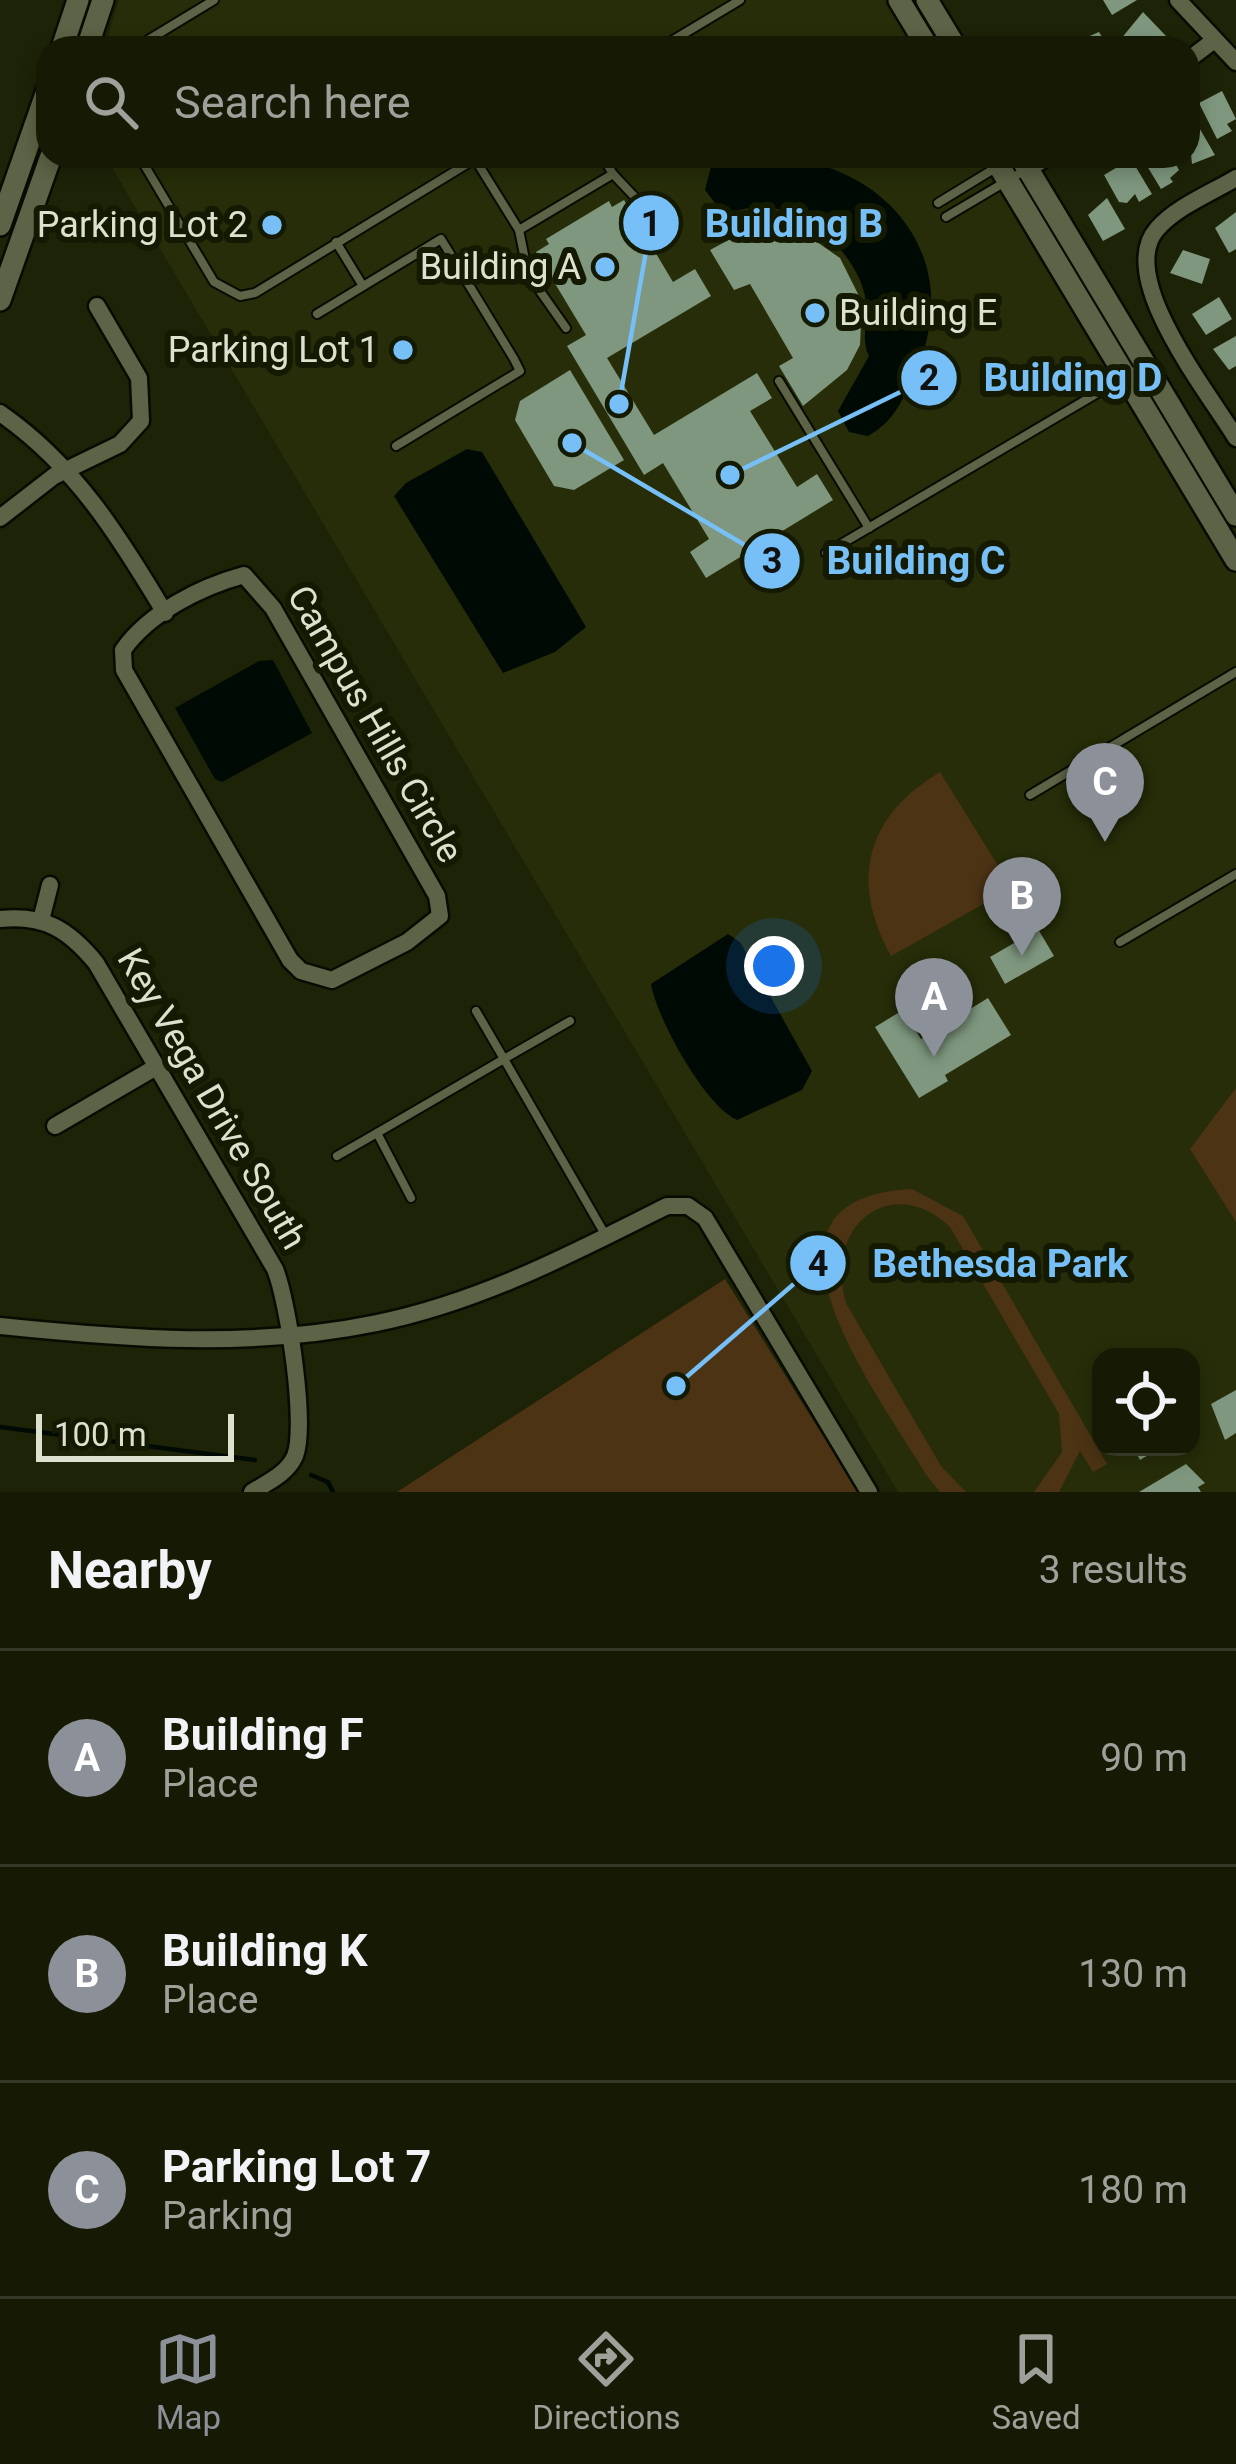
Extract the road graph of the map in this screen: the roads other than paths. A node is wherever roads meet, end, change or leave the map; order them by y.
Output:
1 (78, 0) edge
2 (103, 0) edge
3 (214, 0) edge
4 (740, 0) edge
5 (899, 0) edge
6 (927, 0) edge
7 (1178, 0) edge
8 (68, 36) edge
9 (91, 36) edge
10 (155, 36) edge
11 (680, 36) edge
12 (921, 36) edge
13 (949, 36) edge
14 (1213, 41) junction
15 (1200, 51) edge
16 (1236, 62) edge
17 (36, 122) edge
18 (46, 168) edge
19 (147, 168) edge
20 (459, 168) edge
21 (483, 168) edge
22 (609, 168) edge
23 (1002, 168) edge
24 (1005, 168) edge
25 (1012, 168) edge
26 (1013, 168) edge
27 (613, 174) junction
28 (1236, 178) edge
29 (938, 202) dead end
30 (647, 210) dead end
31 (946, 218) dead end
32 (0, 225) edge
33 (519, 230) junction
34 (336, 242) junction
35 (363, 286) junction
36 (0, 300) edge
37 (97, 306) dead end
38 (316, 314) dead end
39 (566, 328) dead end
40 (1146, 365) junction
41 (1125, 377) junction
42 (779, 381) dead end
43 (0, 413) edge
44 (1236, 438) edge
45 (396, 446) dead end
46 (68, 470) junction
47 (1236, 515) edge
48 (0, 518) edge
49 (869, 528) junction
50 (826, 554) dead end
51 (1236, 560) edge
52 (165, 613) junction
53 (1236, 671) edge
54 (1030, 795) dead end
55 (1236, 874) edge
56 (50, 885) dead end
57 (0, 919) edge
58 (41, 920) junction
59 (1120, 943) dead end
60 (476, 1011) dead end
61 (570, 1021) dead end
62 (504, 1059) junction
63 (156, 1067) junction
64 (55, 1126) dead end
65 (376, 1133) junction
66 (337, 1156) dead end
67 (411, 1198) dead end
68 (607, 1237) junction
69 (0, 1326) edge
70 (290, 1335) junction
71 (252, 1492) edge
72 (868, 1492) edge

1 - 8 street
2 - 9 street
3 - 10 lane
4 - 11 lane
5 - 12 street
6 - 13 street
7 - 14 street
14 - 15 street
14 - 16 street
17 - 32 street
18 - 36 street
19 - 34 lane
20 - 34 lane
21 - 33 lane
22 - 27 lane
23 - 29 lane
24 - 31 lane
25 - 41 street
26 - 40 street
27 - 30 lane
27 - 33 lane
28 - 44 street
33 - 39 lane
34 - 35 lane
35 - 38 lane
35 - 45 lane
37 - 46 street
40 - 41 lane
40 - 47 street
41 - 49 lane
41 - 51 street
42 - 49 lane
43 - 46 street
46 - 48 street
46 - 52 street
49 - 50 lane
52 - 52 street, Campus Hills Circle
53 - 54 lane
55 - 59 lane
56 - 58 street
57 - 58 street
58 - 63 street, Key Vega Drive South
60 - 62 lane
61 - 62 lane
62 - 65 lane
62 - 68 lane
63 - 64 street
63 - 70 street, Key Vega Drive South
65 - 66 lane
65 - 67 lane
68 - 70 street
68 - 72 street
69 - 70 street
70 - 71 street, Key Vega Drive South

